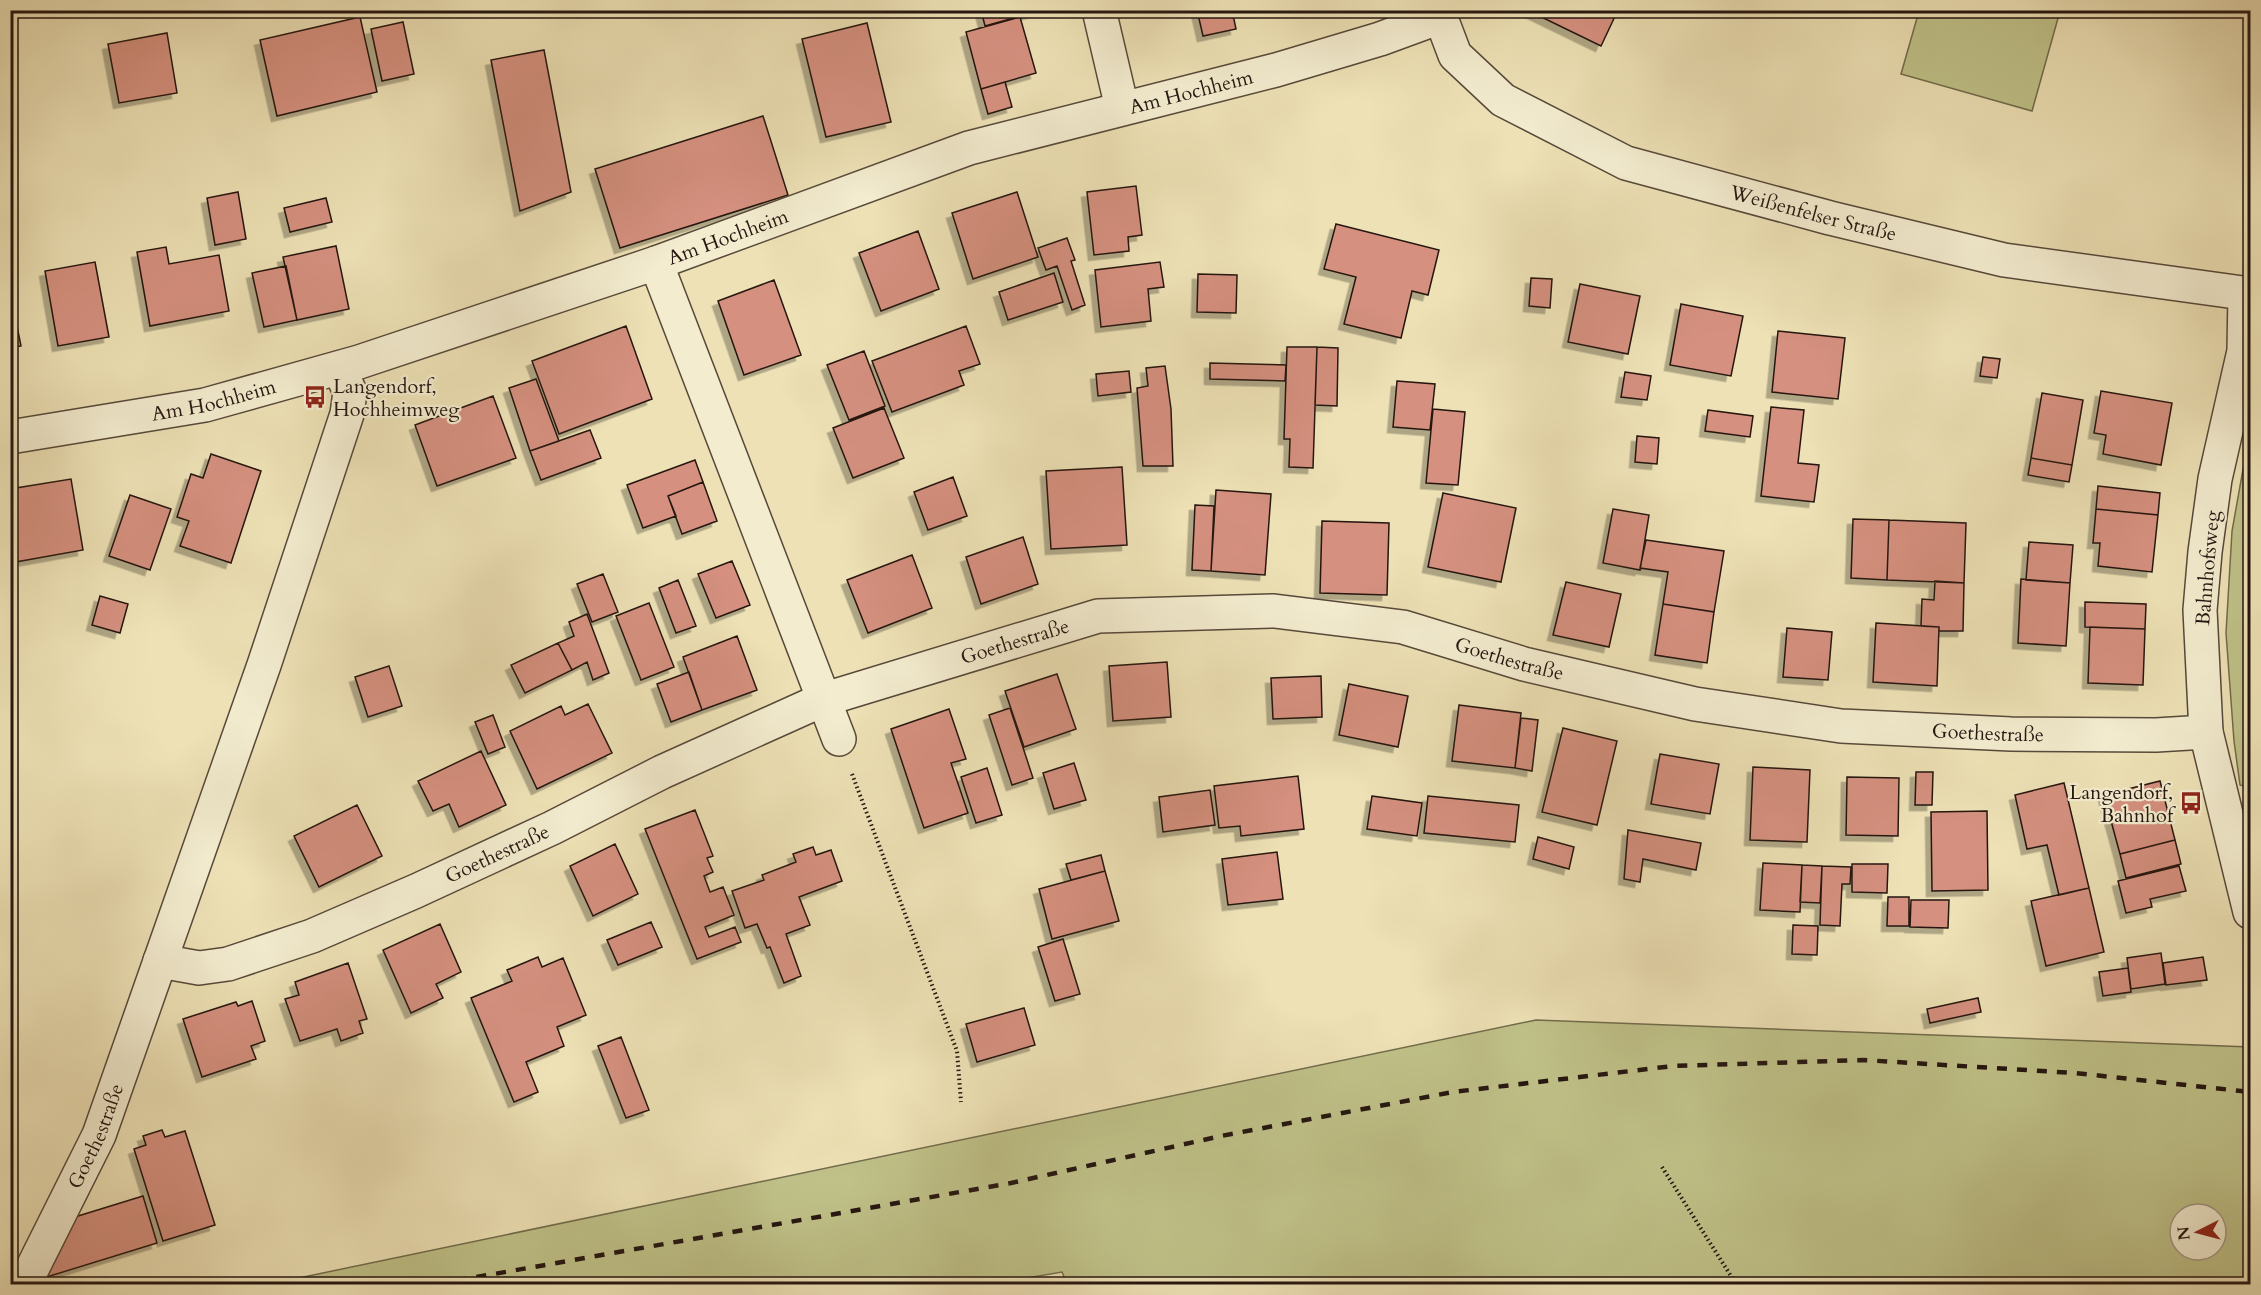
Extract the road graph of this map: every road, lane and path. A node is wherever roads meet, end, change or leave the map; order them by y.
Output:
1 (1099, 10) edge
2 (1439, 14) edge
3 (1122, 108) junction
4 (656, 263) junction
5 (2248, 294) edge
6 (2247, 351) edge
7 (339, 368) junction
8 (10, 437) edge
9 (822, 700) junction
10 (2206, 732) junction
11 (839, 739) joint
12 (2250, 912) edge
13 (160, 961) junction
14 (961, 1102) dead end
15 (1662, 1167) dead end
16 (30, 1273) dead end
17 (1032, 1281) dead end
18 (1041, 1284) edge
19 (1736, 1284) edge

1 - 3 street
2 - 3 street, Am Hochheim
2 - 5 street, Weißenfelser Straße
3 - 4 street, Am Hochheim
4 - 7 street, Am Hochheim
4 - 9 street
5 - 6 street, Bahnhofsweg
6 - 10 street, Bahnhofsweg
7 - 8 street, Am Hochheim
7 - 13 street, Goethestraße
9 - 10 street, Goethestraße
9 - 11 street
9 - 13 street, Goethestraße
10 - 12 street, Bahnhofsweg
11 - 14 path
13 - 16 street, Goethestraße
15 - 19 path
17 - 18 path

